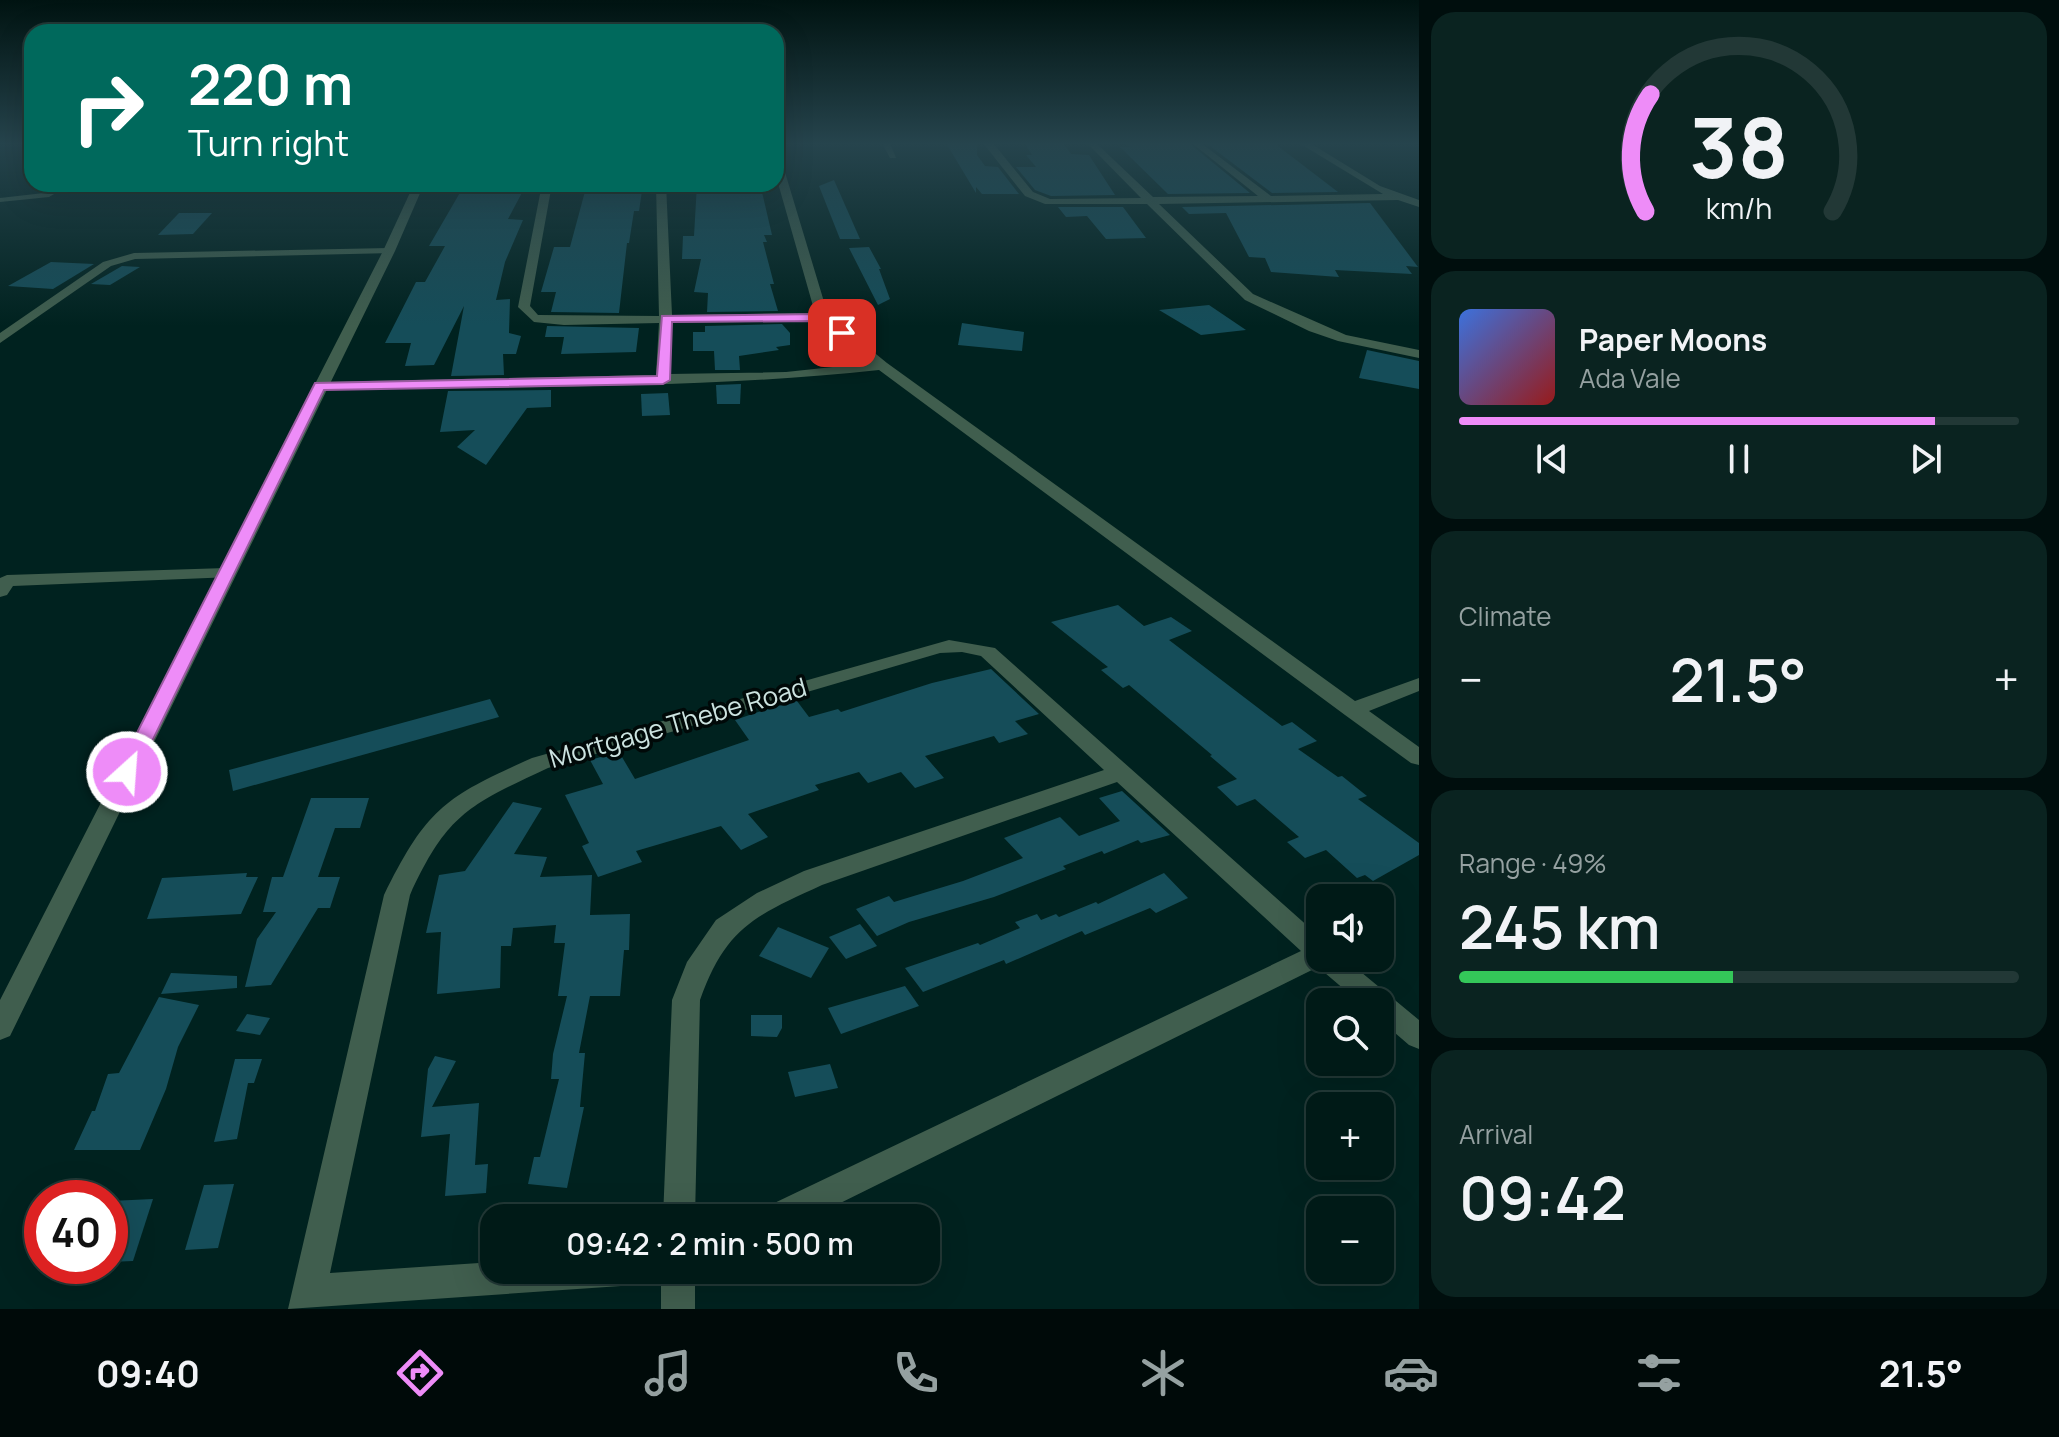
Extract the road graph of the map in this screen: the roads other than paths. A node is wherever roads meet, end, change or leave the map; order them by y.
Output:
1 (410, 204) edge
2 (543, 204) edge
3 (662, 204) edge
4 (789, 204) edge
5 (1155, 204) edge
6 (389, 251) junction
7 (822, 317) junction
8 (666, 319) junction
9 (0, 339) edge
10 (1419, 354) edge
11 (882, 366) junction
12 (663, 380) junction
13 (320, 386) junction
14 (226, 573) junction
15 (2, 584) edge
16 (1419, 684) edge
17 (1352, 710) junction
18 (1419, 758) edge
19 (1123, 772) junction
20 (1306, 941) edge
21 (1306, 961) edge
22 (1342, 972) edge
23 (1361, 988) edge
24 (1394, 1016) edge
25 (0, 1028) edge
26 (1419, 1037) edge
27 (679, 1204) edge
28 (806, 1204) edge
29 (480, 1283) edge
30 (678, 1284) edge
31 (307, 1300) edge
32 (678, 1309) edge

1 - 6 street
2 - 8 street
3 - 8 street
4 - 7 street
5 - 10 street
6 - 9 street
6 - 13 street
7 - 8 street
7 - 11 street
8 - 12 street
11 - 12 street
11 - 17 street
12 - 13 street
13 - 14 street
14 - 15 street
14 - 25 street
16 - 17 street
17 - 18 street
19 - 20 street, Mortgage Thebe Road
19 - 27 street
19 - 31 street, Mortgage Thebe Road
21 - 28 street
22 - 23 street
24 - 26 street
29 - 31 street
30 - 32 street

